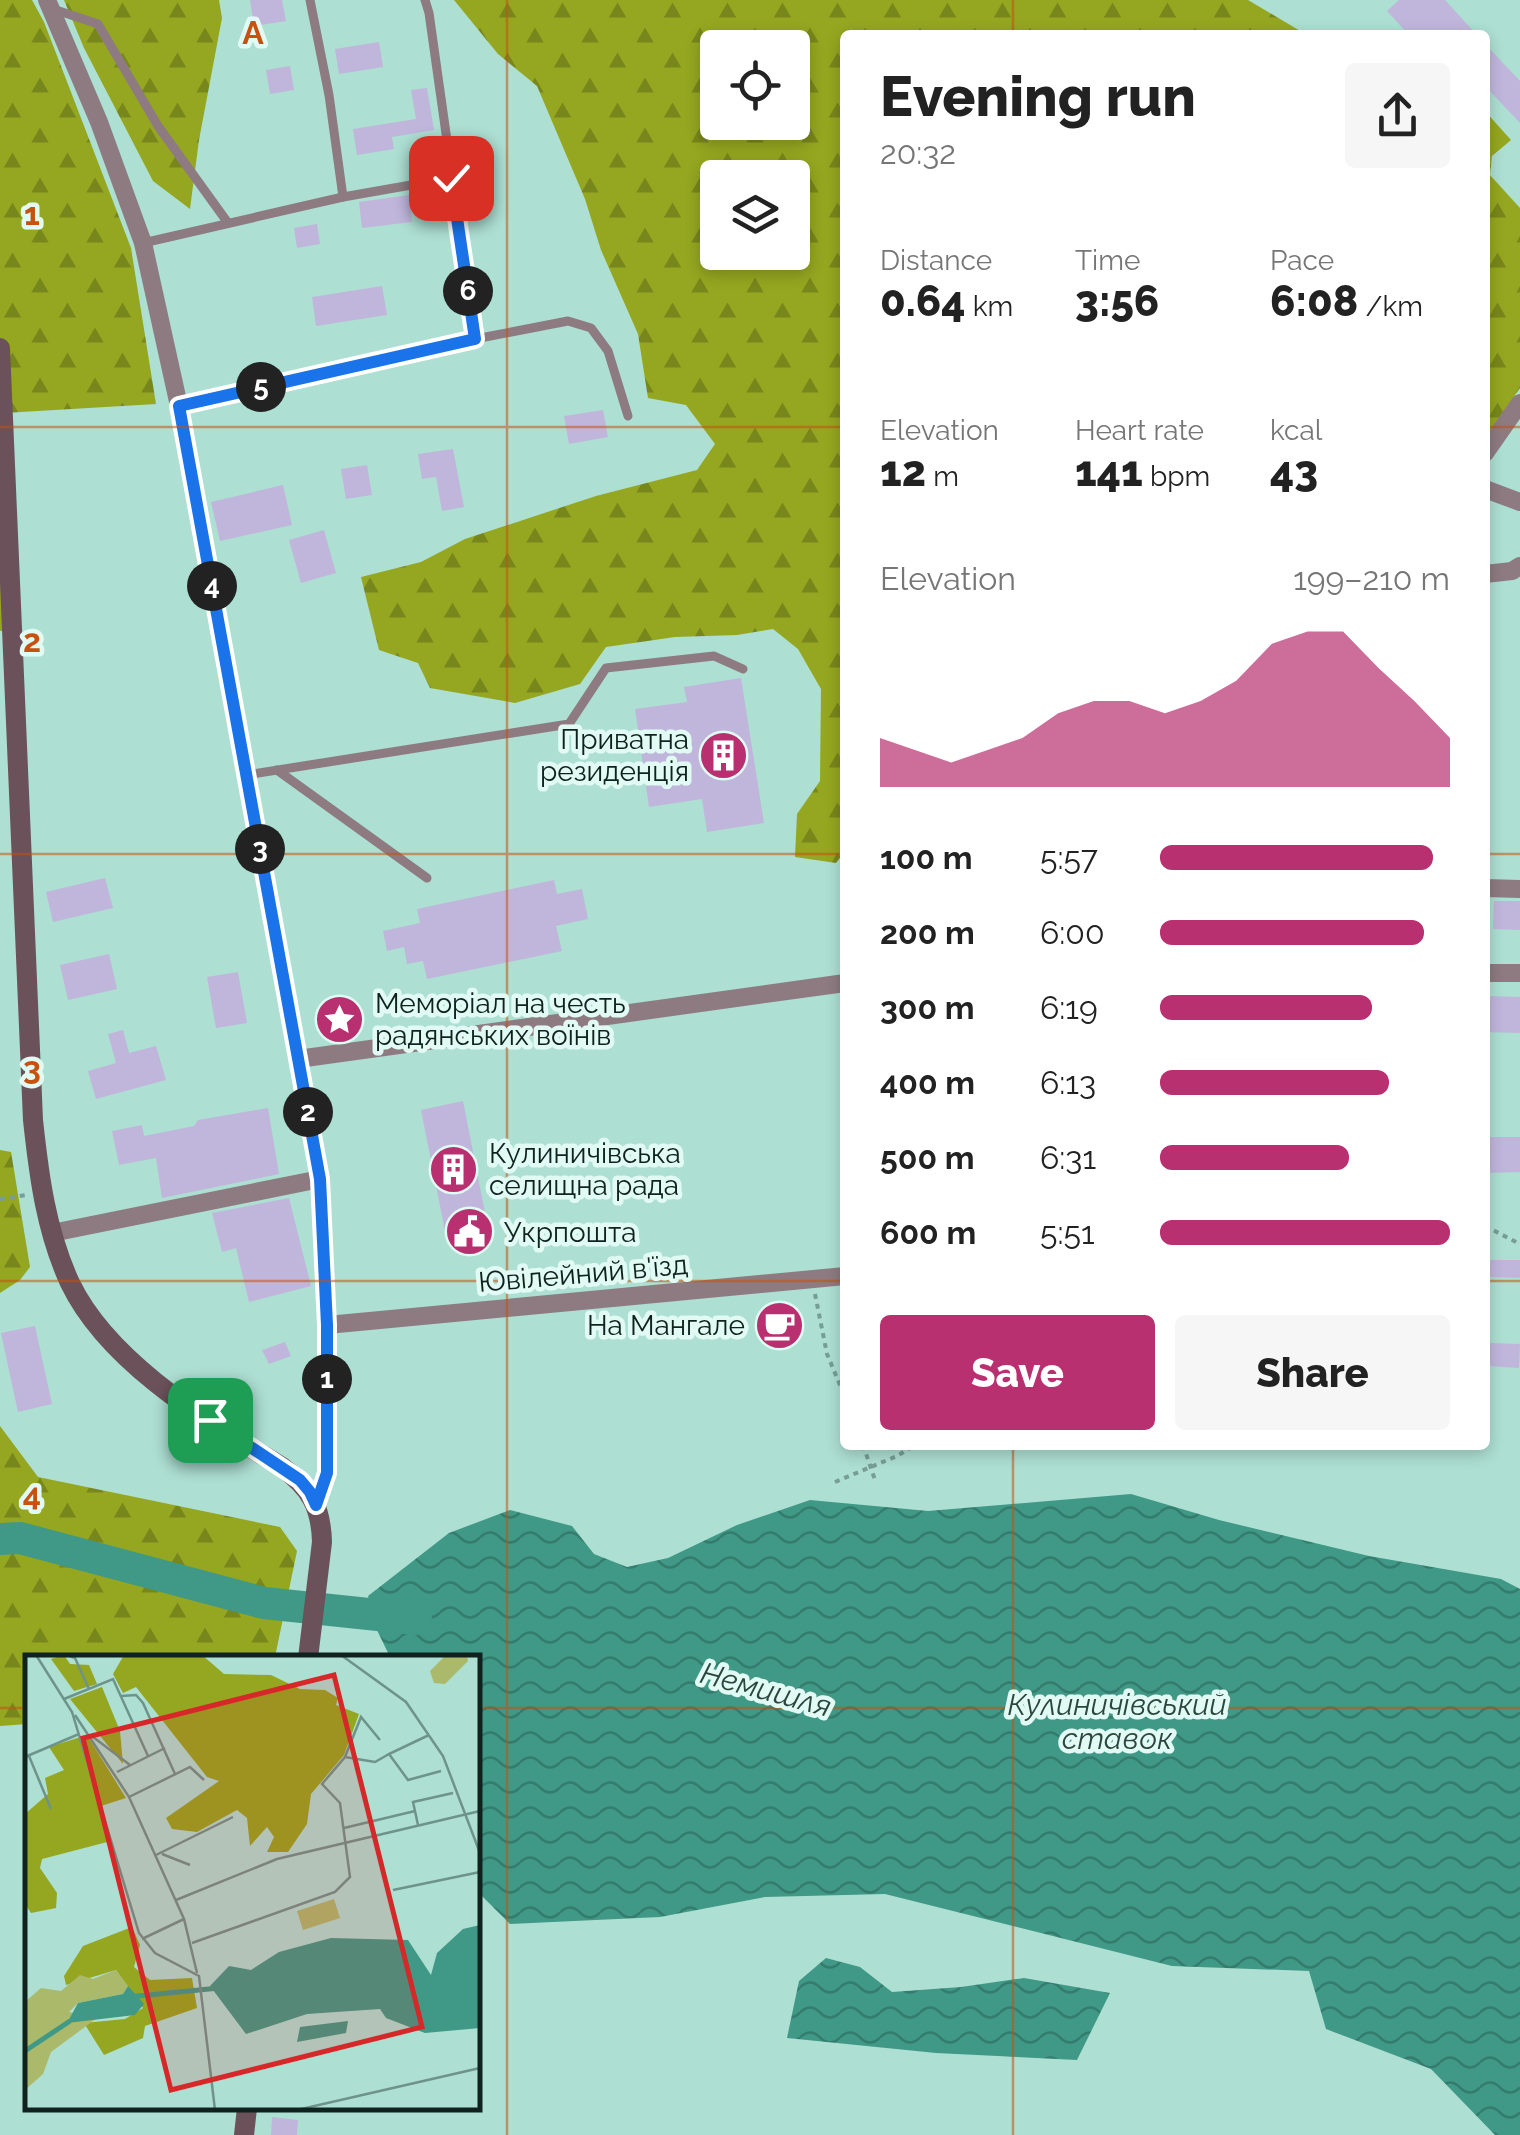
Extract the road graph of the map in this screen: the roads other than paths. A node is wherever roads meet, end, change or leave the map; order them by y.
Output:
1 (310, 0) edge
2 (425, 0) edge
3 (49, 4) edge
4 (451, 178) junction
5 (343, 196) junction
6 (228, 223) junction
7 (143, 243) junction
8 (475, 339) junction
9 (0, 348) edge
10 (1520, 403) edge
11 (179, 406) junction
12 (628, 416) dead end
13 (1490, 446) edge
14 (1490, 491) edge
15 (1520, 502) edge
16 (1520, 566) edge
17 (1490, 573) edge
18 (744, 668) dead end
19 (277, 770) junction
20 (246, 774) junction
21 (427, 878) dead end
22 (1490, 888) edge
23 (1520, 889) edge
24 (1490, 972) edge
25 (1520, 973) edge
26 (840, 984) edge
27 (298, 1060) junction
28 (320, 1179) junction
29 (52, 1233) junction
30 (840, 1277) edge
31 (327, 1325) junction
32 (316, 1505) junction
33 (308, 1655) edge
34 (247, 2110) edge
35 (244, 2135) edge

1 - 5 lane
2 - 4 lane
3 - 6 lane
3 - 7 street
4 - 5 lane
4 - 8 lane
5 - 6 lane
6 - 7 lane
7 - 11 street
8 - 11 lane
8 - 12 lane
9 - 29 main road
10 - 13 street
11 - 20 street
14 - 15 street
16 - 17 street
18 - 19 lane
19 - 20 lane
19 - 21 lane
20 - 27 street
22 - 23 street
24 - 25 street
26 - 27 street
27 - 28 street
28 - 29 street
28 - 31 street
29 - 32 main road
30 - 31 street, Ювілейний в'їзд
31 - 32 street
32 - 33 main road
34 - 35 main road

